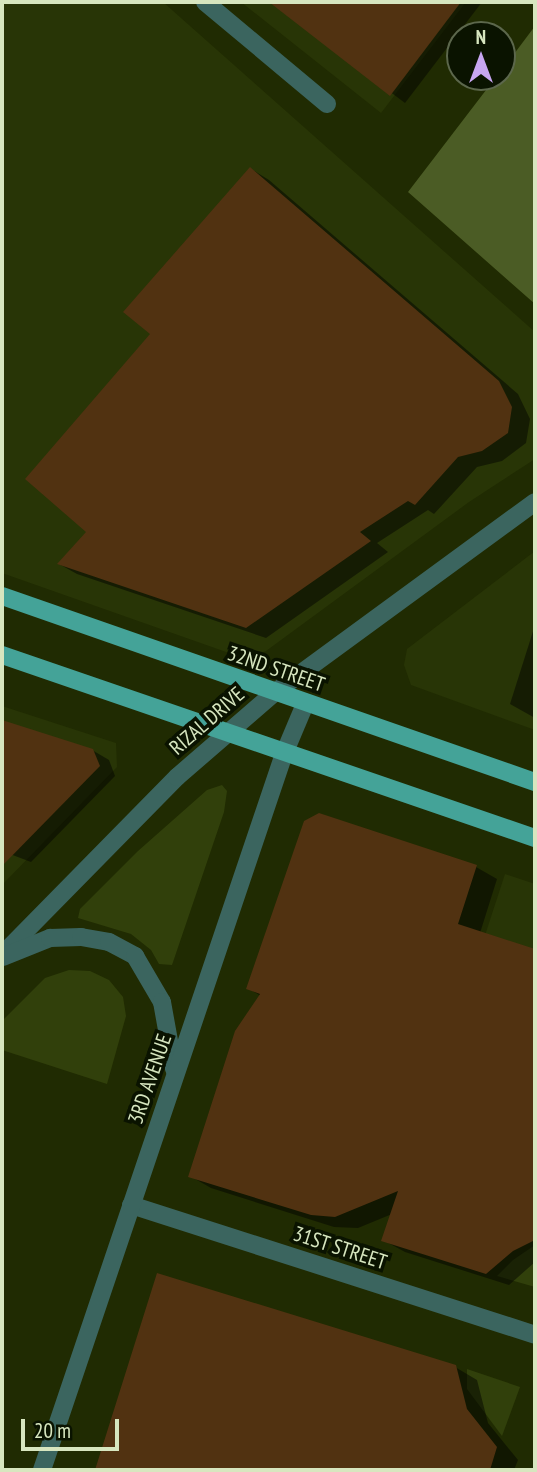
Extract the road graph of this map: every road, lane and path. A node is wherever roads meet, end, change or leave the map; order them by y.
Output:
1 (205, 2) edge
2 (327, 104) dead end
3 (535, 502) edge
4 (2, 596) edge
5 (2, 655) edge
6 (274, 693) junction
7 (305, 704) junction
8 (228, 733) junction
9 (284, 754) junction
10 (535, 782) edge
11 (535, 838) edge
12 (2, 956) edge
13 (175, 1076) junction
14 (131, 1205) junction
15 (535, 1335) edge
16 (42, 1470) edge

1 - 2 street
3 - 6 street, RIZAL DRIVE
4 - 6 main road, 32ND STREET
5 - 8 main road
6 - 7 main road, 32ND STREET
6 - 8 street, RIZAL DRIVE
7 - 9 street, 3RD AVENUE
7 - 10 main road, 32ND STREET
8 - 9 main road
8 - 12 street, RIZAL DRIVE
9 - 11 main road
9 - 13 street, 3RD AVENUE
12 - 13 street
13 - 14 street, 3RD AVENUE
14 - 15 street, 31ST STREET
14 - 16 street, 3RD AVENUE

